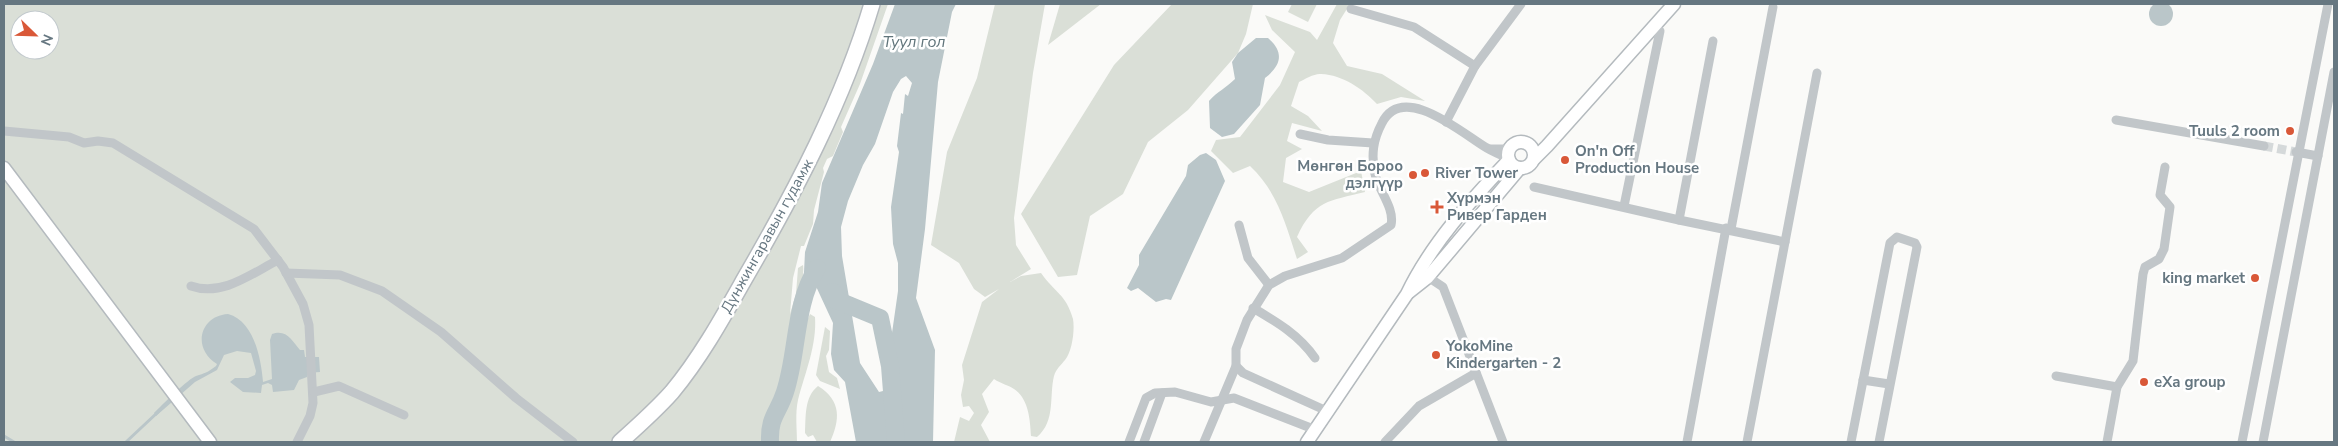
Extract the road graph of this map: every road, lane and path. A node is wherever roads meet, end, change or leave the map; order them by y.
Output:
1 (872, 4) edge
2 (1522, 4) edge
3 (1674, 4) edge
4 (2328, 4) edge
5 (1774, 7) dead end
6 (1351, 9) dead end
7 (1660, 31) dead end
8 (1713, 41) dead end
9 (1475, 66) junction
10 (2334, 72) edge
11 (1817, 73) dead end
12 (2116, 120) dead end
13 (1446, 122) junction
14 (4, 131) edge
15 (1300, 134) dead end
16 (1557, 135) junction
17 (1373, 143) junction
18 (1529, 145) junction
19 (2264, 146) tunnel mouth
20 (2298, 152) junction
21 (1509, 156) junction
22 (2318, 156) junction
23 (1534, 159) junction
24 (2165, 167) dead end
25 (4, 168) edge
26 (1520, 168) junction
27 (1534, 187) dead end
28 (1624, 206) junction
29 (1679, 220) junction
30 (1239, 226) dead end
31 (1728, 229) junction
32 (1785, 242) junction
33 (278, 260) junction
34 (286, 273) junction
35 (1428, 278) junction
36 (1269, 285) junction
37 (191, 286) dead end
38 (1408, 294) junction
39 (1253, 308) junction
40 (1315, 358) dead end
41 (1236, 366) junction
42 (1476, 373) junction
43 (2056, 376) dead end
44 (1862, 380) junction
45 (1889, 384) junction
46 (2116, 387) junction
47 (314, 392) junction
48 (1162, 393) junction
49 (1222, 401) junction
50 (1328, 412) junction
51 (404, 415) dead end
52 (1316, 430) junction
53 (210, 442) edge
54 (297, 442) edge
55 (573, 442) edge
56 (620, 442) edge
57 (1129, 442) edge
58 (1144, 442) edge
59 (1204, 442) edge
60 (1307, 442) edge
61 (1385, 442) edge
62 (1503, 442) edge
63 (1687, 442) edge
64 (1747, 442) edge
65 (1851, 442) edge
66 (1879, 442) edge
67 (2107, 442) edge
68 (2242, 442) edge
69 (2263, 442) edge

1 - 56 main road, Дүнжингаравын гудамж
2 - 9 street
3 - 16 street
4 - 20 street
5 - 31 street
6 - 9 street
7 - 28 street
8 - 29 street
9 - 13 street
10 - 22 street
11 - 32 street
12 - 19 street
13 - 17 street
13 - 21 street
14 - 33 street
15 - 17 street
16 - 18 street
16 - 23 street
17 - 36 street
18 - 21 street
18 - 23 street
20 - 22 street
20 - 68 street
21 - 26 street
21 - 38 street
22 - 69 street
23 - 26 street
24 - 46 street
25 - 53 street
26 - 35 street
27 - 28 street
28 - 29 street
29 - 31 street
30 - 36 street
31 - 32 street
31 - 63 street
32 - 64 street
33 - 34 street
33 - 37 street
34 - 47 street
34 - 55 street
35 - 38 street
35 - 42 street
36 - 39 street
38 - 50 street
39 - 40 street
39 - 41 street
41 - 49 street
41 - 50 street
42 - 61 street
42 - 62 street
43 - 46 street
44 - 45 street
44 - 45 street
44 - 65 street
45 - 66 street
46 - 67 street
47 - 51 street
47 - 54 street
48 - 49 street
48 - 57 street
48 - 58 street
49 - 52 street
49 - 59 street
50 - 52 street
52 - 60 street

